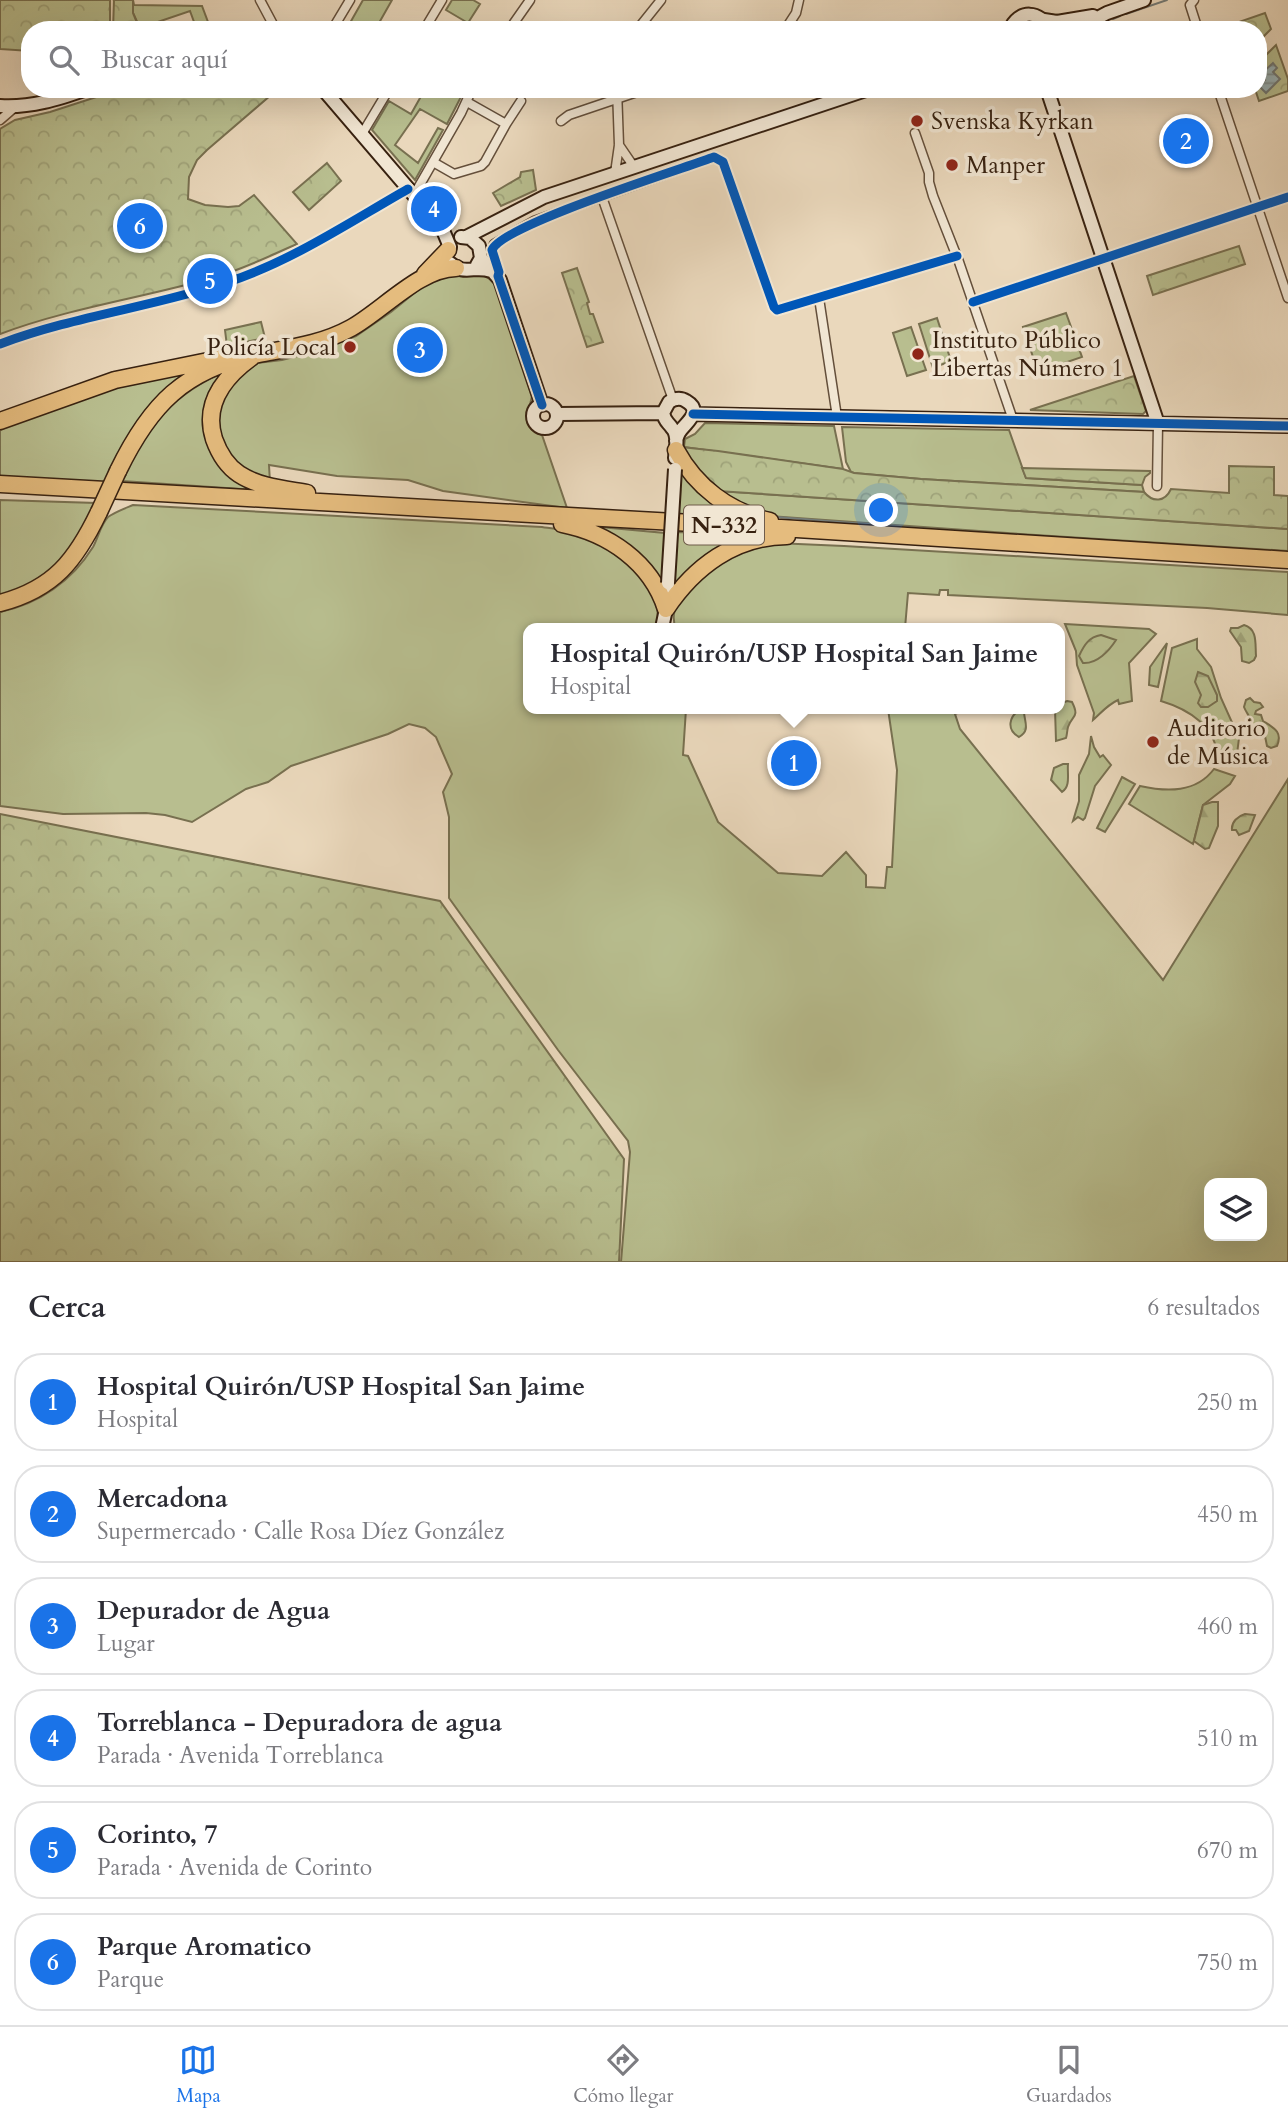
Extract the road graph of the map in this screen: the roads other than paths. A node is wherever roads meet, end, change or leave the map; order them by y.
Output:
1 (260, 0) edge
2 (350, 0) edge
3 (442, 0) edge
4 (530, 0) edge
5 (661, 0) edge
6 (799, 0) edge
7 (1144, 0) edge
8 (1194, 0) edge
9 (1107, 13) junction
10 (271, 21) edge
11 (337, 21) edge
12 (429, 21) edge
13 (515, 21) edge
14 (644, 21) edge
15 (791, 21) edge
16 (1014, 21) edge
17 (1042, 21) edge
18 (1063, 21) edge
19 (1092, 21) edge
20 (1195, 21) edge
21 (59, 98) edge
22 (331, 98) edge
23 (383, 98) edge
24 (469, 98) edge
25 (621, 98) edge
26 (842, 98) edge
27 (1050, 98) edge
28 (1222, 98) edge
29 (616, 100) junction
30 (522, 101) dead end
31 (467, 102) junction
32 (0, 106) edge
33 (15, 107) junction
34 (0, 120) edge
35 (561, 121) dead end
36 (506, 124) junction
37 (915, 133) dead end
38 (362, 135) junction
39 (619, 145) junction
40 (433, 162) junction
41 (634, 167) junction
42 (615, 173) junction
43 (411, 192) junction
44 (602, 197) junction
45 (1288, 197) edge
46 (1258, 207) junction
47 (497, 222) junction
48 (443, 229) junction
49 (464, 237) junction
50 (449, 248) junction
51 (482, 256) junction
52 (957, 256) junction
53 (1104, 258) junction
54 (456, 268) junction
55 (421, 278) junction
56 (819, 298) junction
57 (1288, 298) edge
58 (973, 302) junction
59 (0, 344) edge
60 (255, 355) junction
61 (238, 358) junction
62 (673, 400) junction
63 (542, 405) junction
64 (663, 413) junction
65 (558, 414) junction
66 (693, 414) junction
67 (837, 417) junction
68 (1013, 420) junction
69 (0, 421) edge
70 (1158, 424) junction
71 (1288, 426) edge
72 (677, 437) junction
73 (0, 484) edge
74 (1157, 486) dead end
75 (90, 490) junction
76 (0, 491) edge
77 (378, 506) junction
78 (457, 510) junction
79 (992, 542) junction
80 (1288, 560) edge
81 (0, 603) edge
82 (665, 622) edge

1 - 10 street
2 - 11 street
3 - 12 street
4 - 13 street
5 - 14 street
6 - 15 street
7 - 9 street
8 - 20 street
9 - 18 street
9 - 19 street
16 - 17 street
21 - 33 street
22 - 38 street
23 - 38 street
24 - 31 street
25 - 29 street
26 - 41 street
27 - 53 street
28 - 46 street
29 - 35 street
29 - 39 street
30 - 36 street
31 - 36 street
31 - 40 street
32 - 33 street
33 - 34 street
36 - 40 street
37 - 52 street
38 - 43 street
39 - 41 street
39 - 42 street
40 - 43 street
41 - 42 street
42 - 47 street
43 - 48 street
43 - 59 street
44 - 51 street
44 - 56 street
44 - 62 street
45 - 46 street
46 - 53 street
46 - 57 street
47 - 49 street
47 - 51 street
48 - 49 street
48 - 50 street
49 - 50 street
49 - 51 street
50 - 54 street
50 - 55 highway
51 - 54 street
51 - 63 street
52 - 56 street
52 - 58 street
53 - 58 street
53 - 70 street
54 - 55 highway
55 - 60 highway
56 - 67 street
58 - 68 street
60 - 61 highway
60 - 77 highway
61 - 69 highway
61 - 81 highway, bridge
62 - 64 street
62 - 66 street
63 - 65 street
63 - 65 street
64 - 65 street
64 - 72 street
66 - 67 street
66 - 72 street
67 - 68 street
68 - 70 street
70 - 71 street
70 - 74 street
72 - 79 highway, N-332
72 - 82 street, bridge
73 - 75 highway, N-332
75 - 76 highway
75 - 77 highway, N-332
77 - 78 highway, N-332
78 - 79 highway, N-332
78 - 82 highway
79 - 80 highway, N-332
79 - 82 highway

